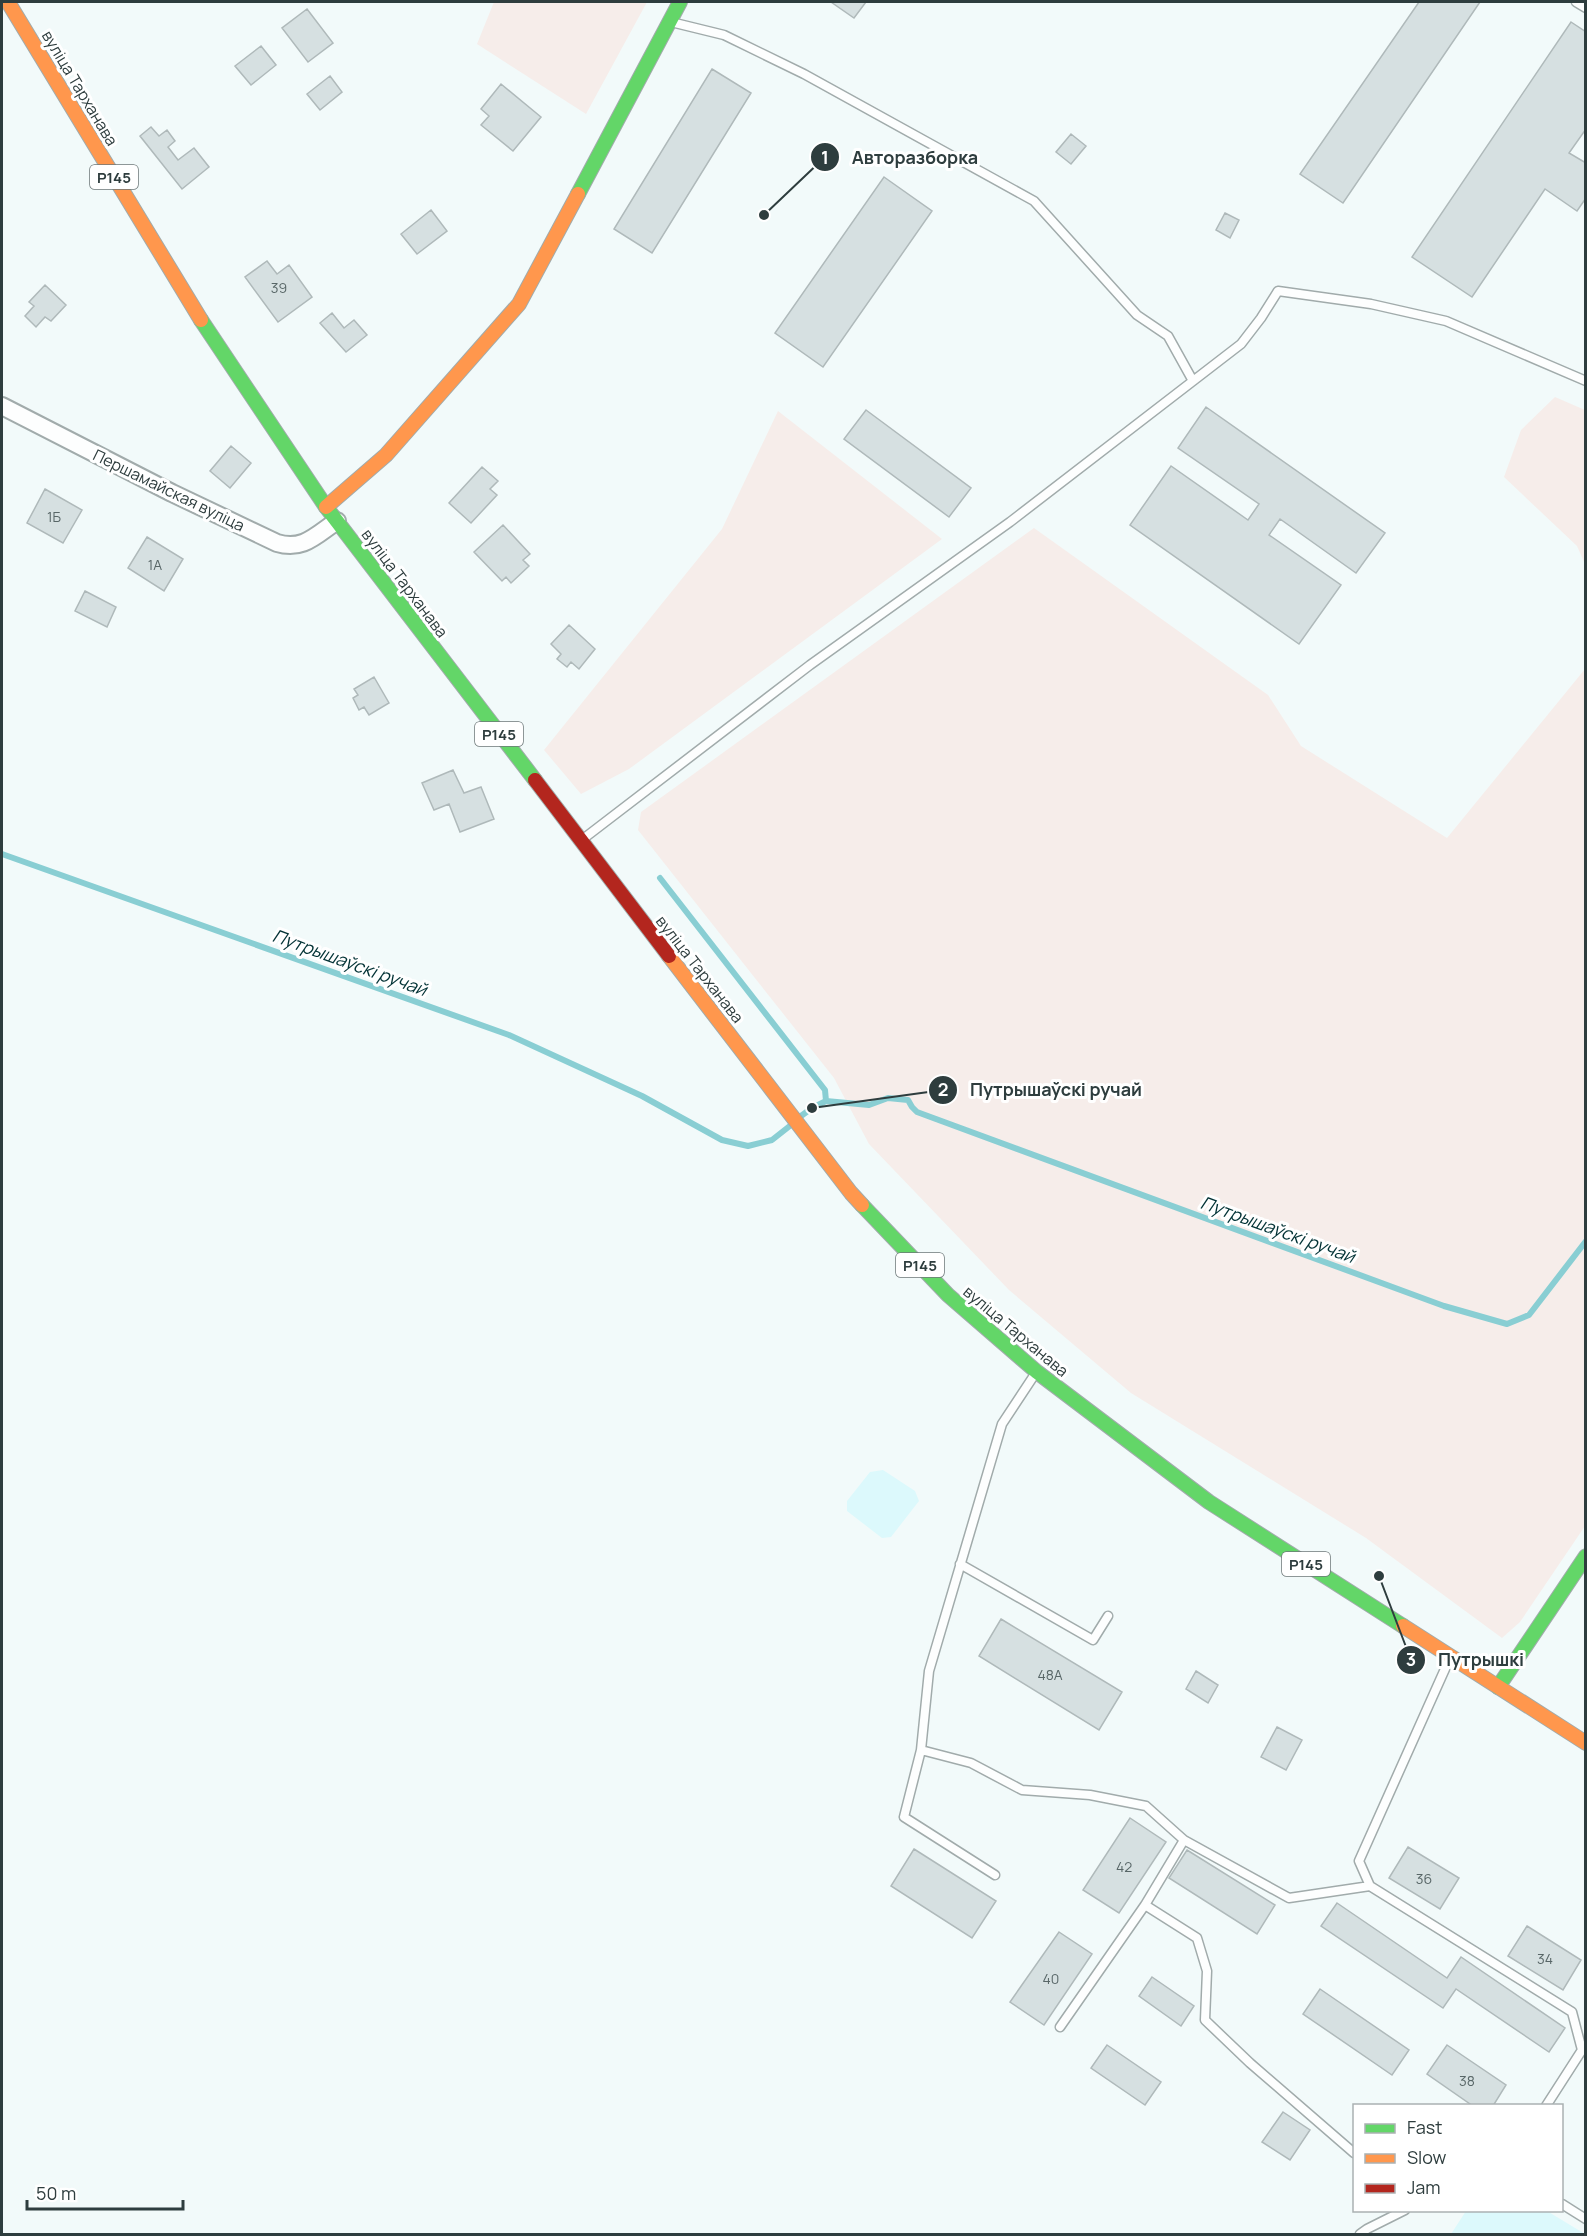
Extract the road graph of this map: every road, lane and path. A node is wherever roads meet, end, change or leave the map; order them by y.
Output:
1 (8, 2) edge
2 (680, 2) edge
3 (1576, 2) edge
4 (1586, 8) edge
5 (670, 22) junction
6 (1193, 381) junction
7 (1586, 381) edge
8 (2, 406) edge
9 (326, 507) junction
10 (337, 520) junction
11 (581, 841) junction
12 (1037, 1372) junction
13 (1586, 1556) edge
14 (960, 1564) junction
15 (1108, 1616) dead end
16 (1451, 1657) junction
17 (1497, 1687) junction
18 (1586, 1743) edge
19 (921, 1750) junction
20 (1184, 1840) junction
21 (995, 1875) dead end
22 (1370, 1886) junction
23 (1145, 1905) junction
24 (1060, 2027) dead end
25 (1547, 2104) edge
26 (1353, 2152) edge
27 (1563, 2205) edge
28 (1403, 2212) edge
29 (1586, 2219) edge
30 (1360, 2235) edge

1 - 9 main road, вуліца Тарханава / Р145
2 - 5 main road
3 - 4 lane
5 - 6 lane
5 - 9 main road
6 - 7 lane
6 - 11 lane
8 - 10 street, Першамайская вуліца
9 - 10 main road, вуліца Тарханава / Р145
10 - 11 main road, вуліца Тарханава / Р145
11 - 12 main road, вуліца Тарханава / Р145
12 - 14 lane
12 - 16 main road, вуліца Тарханава / Р145
13 - 17 main road
14 - 15 lane
14 - 19 lane
16 - 17 main road, вуліца Тарханава / Р145
16 - 22 lane
17 - 18 main road, вуліца Тарханава / Р145
19 - 20 lane
19 - 21 lane
20 - 22 lane
20 - 23 lane
22 - 25 lane
23 - 24 lane
23 - 26 lane
27 - 29 lane
28 - 30 lane

